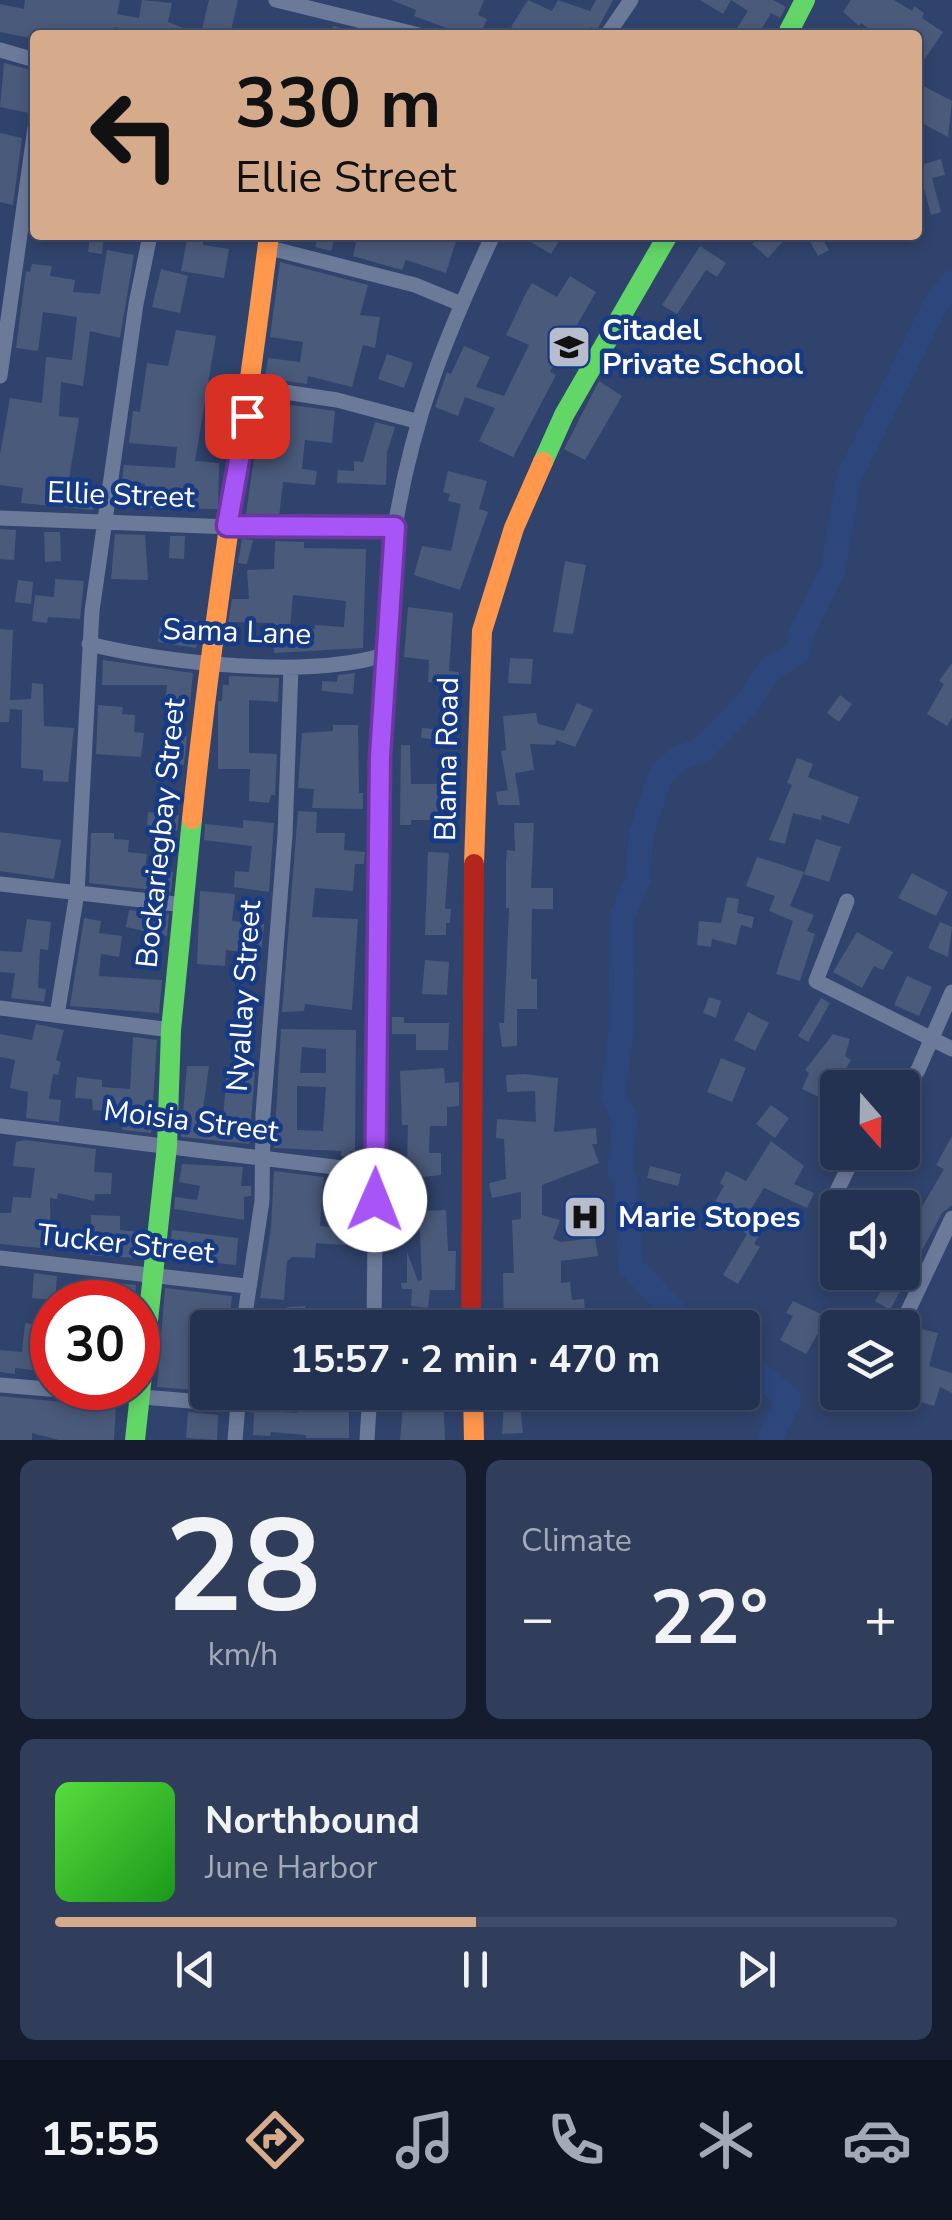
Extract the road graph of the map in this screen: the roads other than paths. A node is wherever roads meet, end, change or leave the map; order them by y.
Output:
1 (276, 0) edge
2 (631, 0) edge
3 (805, 0) edge
4 (399, 30) edge
5 (610, 30) edge
6 (790, 30) edge
7 (0, 50) edge
8 (30, 59) edge
9 (30, 163) edge
10 (149, 240) edge
11 (491, 240) edge
12 (665, 240) edge
13 (268, 241) edge
14 (461, 304) junction
15 (0, 376) edge
16 (251, 386) junction
17 (416, 421) junction
18 (0, 518) edge
19 (103, 522) junction
20 (227, 526) junction
21 (395, 527) junction
22 (89, 644) junction
23 (384, 655) junction
24 (208, 660) junction
25 (291, 667) junction
26 (0, 884) edge
27 (77, 893) junction
28 (847, 901) dead end
29 (185, 905) junction
30 (952, 992) edge
31 (0, 1008) edge
32 (57, 1015) junction
33 (171, 1030) junction
34 (931, 1038) junction
35 (952, 1049) edge
36 (914, 1070) edge
37 (0, 1126) edge
38 (166, 1146) junction
39 (264, 1158) junction
40 (375, 1172) junction
41 (952, 1218) edge
42 (0, 1258) edge
43 (150, 1273) junction
44 (149, 1280) edge
45 (246, 1286) junction
46 (244, 1310) edge
47 (374, 1310) edge
48 (472, 1310) edge
49 (909, 1310) edge
50 (0, 1385) edge
51 (30, 1388) edge
52 (160, 1399) edge
53 (190, 1399) edge
54 (139, 1410) edge
55 (237, 1410) edge
56 (369, 1410) edge
57 (473, 1410) edge
58 (135, 1440) edge
59 (235, 1440) edge
60 (367, 1440) edge
61 (474, 1440) edge

1 - 4 street
2 - 5 street
3 - 6 street
7 - 8 street
9 - 15 street
10 - 19 street
11 - 14 street
12 - 48 street, Blama Road
13 - 14 street
13 - 16 street, Bockariegbay Street
14 - 17 street
16 - 17 street
16 - 20 street, Bockariegbay Street
17 - 21 street
18 - 19 street, Ellie Street
19 - 20 street, Ellie Street
19 - 22 street
20 - 21 street, Ellie Street
20 - 24 street, Bockariegbay Street
21 - 23 street
22 - 24 street, Sama Lane
22 - 27 street
23 - 25 street, Sama Lane
23 - 40 street
24 - 25 street, Sama Lane
24 - 29 street, Bockariegbay Street
25 - 39 street, Nyallay Street
26 - 27 street
27 - 29 street
27 - 32 street
28 - 34 street
29 - 33 street, Bockariegbay Street
30 - 34 street
31 - 32 street
32 - 33 street
33 - 38 street, Bockariegbay Street
34 - 35 street
34 - 36 street
37 - 38 street, Moisia Street
38 - 39 street, Moisia Street
38 - 43 street, Bockariegbay Street
39 - 40 street, Moisia Street
39 - 45 street, Nyallay Street
40 - 47 street
41 - 49 street
42 - 43 street, Tucker Street
43 - 44 street, Bockariegbay Street
43 - 45 street, Tucker Street
45 - 46 street, Nyallay Street
50 - 51 street
52 - 53 street
54 - 58 street, Bockariegbay Street
55 - 59 street
56 - 60 street
57 - 61 street

